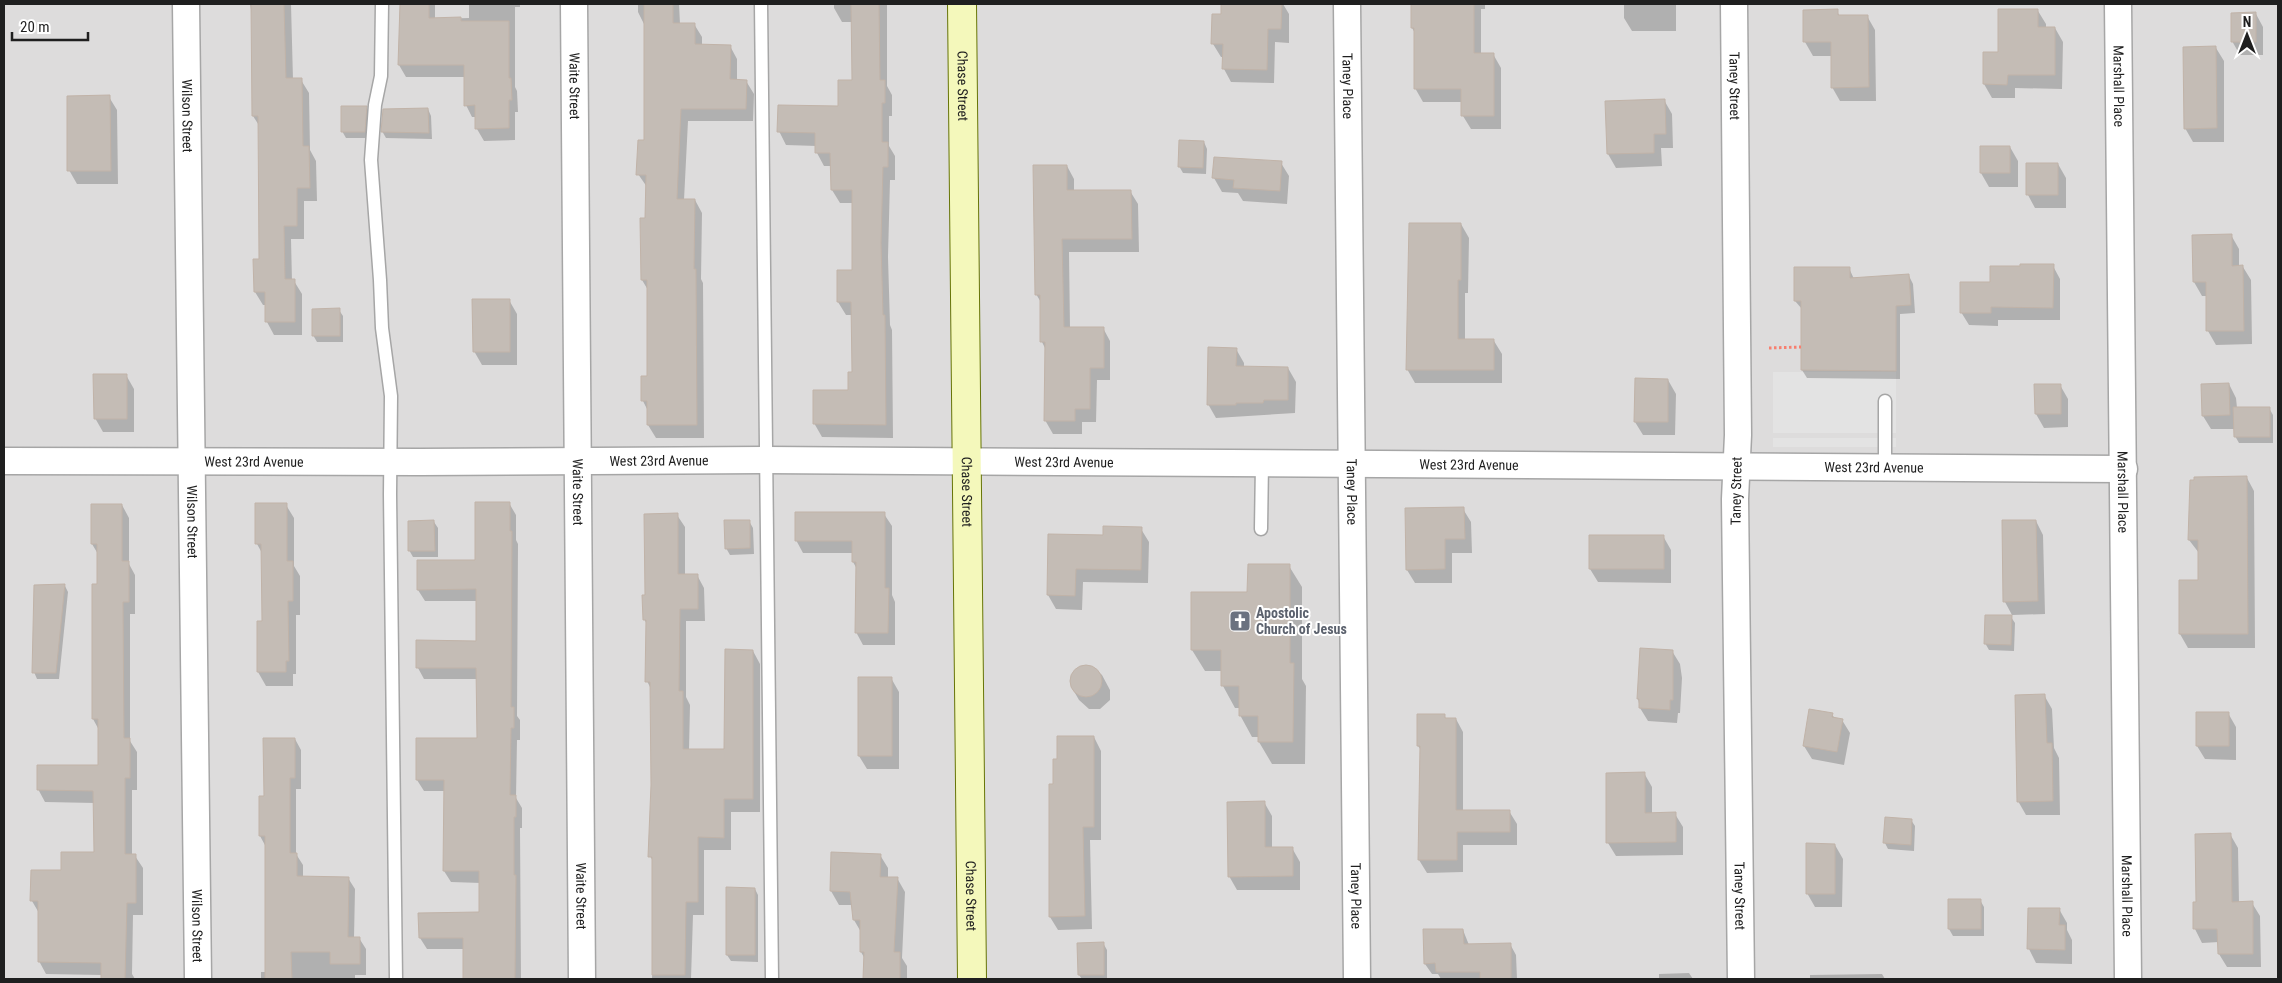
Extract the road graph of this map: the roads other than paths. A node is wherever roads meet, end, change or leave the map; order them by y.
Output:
1 (186, 4) edge
2 (382, 4) edge
3 (574, 4) edge
4 (761, 4) edge
5 (962, 4) edge
6 (1347, 4) edge
7 (1734, 4) edge
8 (2118, 4) edge
9 (1885, 401) dead end
10 (190, 460) junction
11 (766, 460) junction
12 (4, 461) edge
13 (576, 461) junction
14 (967, 461) junction
15 (390, 462) junction
16 (1262, 463) junction
17 (1351, 464) junction
18 (1736, 466) junction
19 (1885, 467) junction
20 (2124, 469) junction
21 (1261, 529) dead end
22 (198, 979) edge
23 (396, 979) edge
24 (582, 979) edge
25 (772, 979) edge
26 (972, 979) edge
27 (1357, 979) edge
28 (1741, 979) edge
29 (2128, 979) edge

1 - 10 street, Wilson Street
2 - 15 lane
3 - 13 street, Waite Street
4 - 11 lane
5 - 14 street, Chase Street
6 - 17 street, Taney Place
7 - 18 street, Taney Street
8 - 20 street, Marshall Place
9 - 19 lane
10 - 12 street, West 23rd Avenue
10 - 15 street, West 23rd Avenue
10 - 22 street, Wilson Street
11 - 13 street, West 23rd Avenue
11 - 14 street, West 23rd Avenue
11 - 25 lane
13 - 15 street, West 23rd Avenue
13 - 24 street, Waite Street
14 - 16 street, West 23rd Avenue
14 - 26 street, Chase Street
15 - 23 lane
16 - 17 street, West 23rd Avenue
16 - 21 lane
17 - 18 street, West 23rd Avenue
17 - 27 street, Taney Place
18 - 19 street, West 23rd Avenue
18 - 28 street, Taney Street
19 - 20 street, West 23rd Avenue
20 - 29 street, Marshall Place

